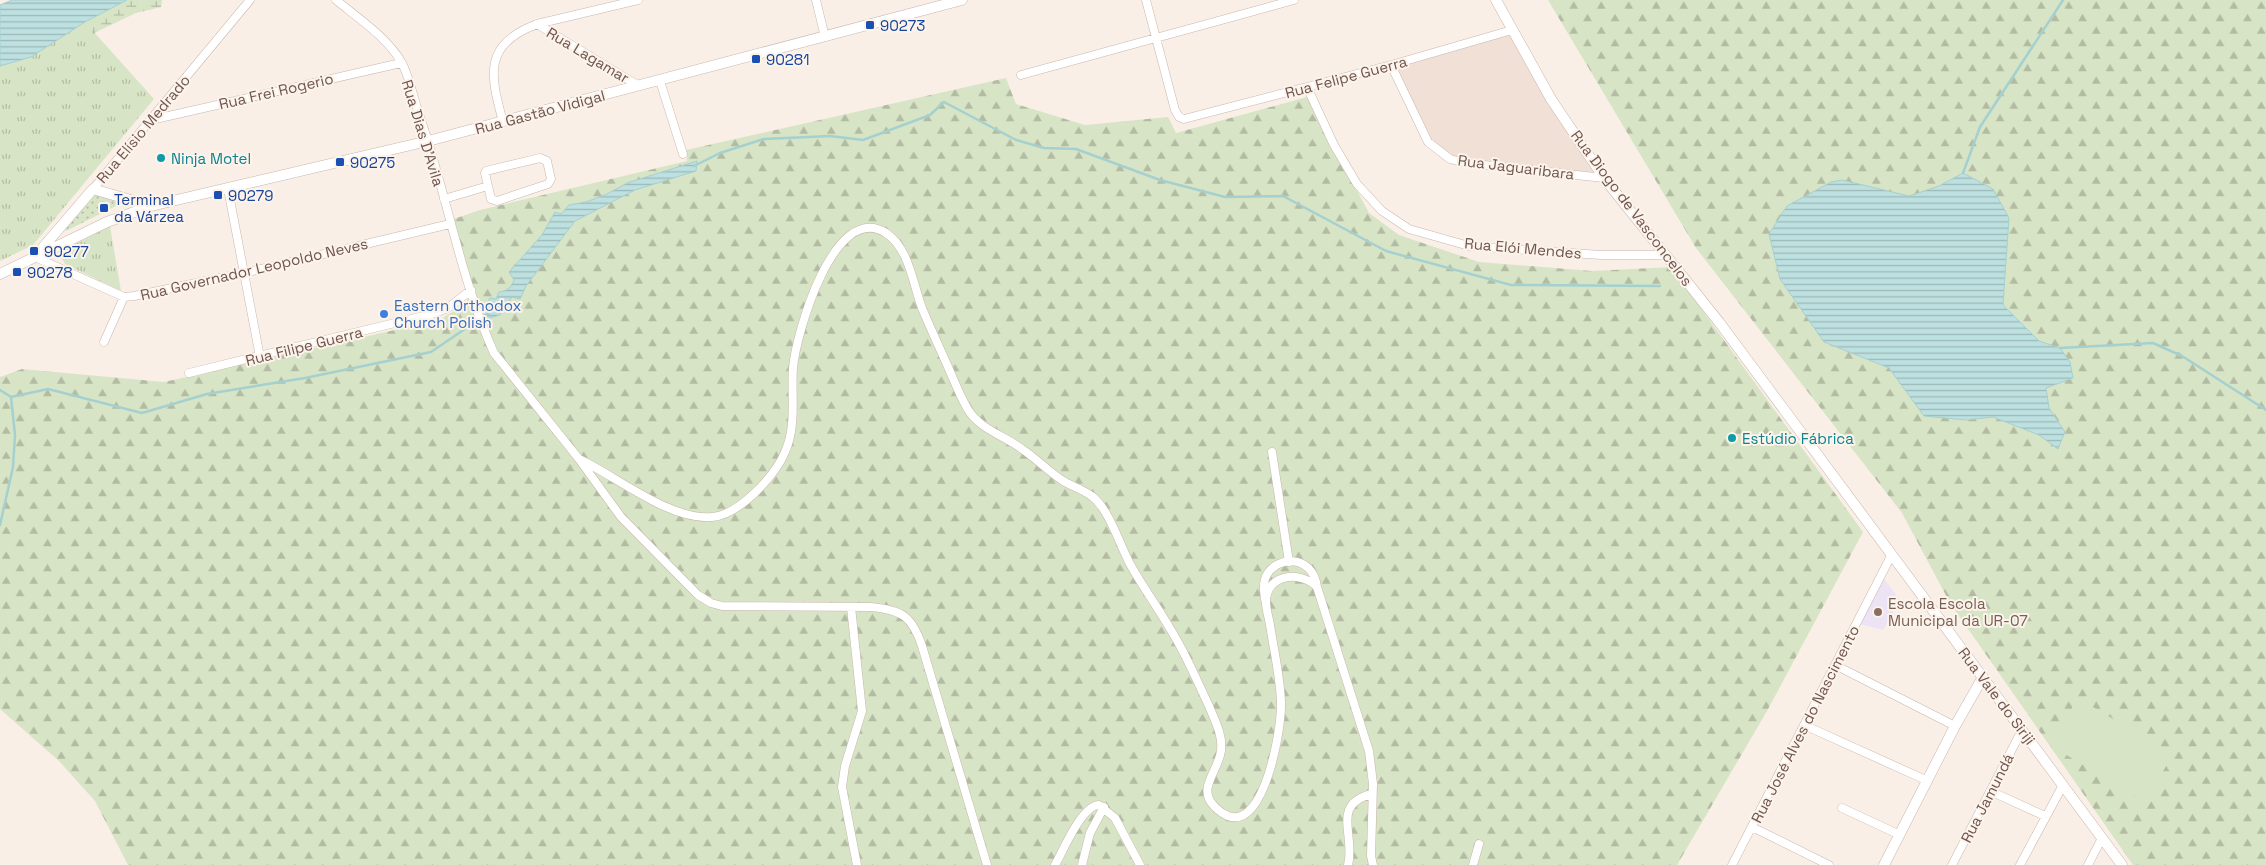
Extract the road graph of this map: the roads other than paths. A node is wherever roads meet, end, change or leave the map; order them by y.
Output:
1 (250, 0) edge
2 (336, 0) edge
3 (638, 0) edge
4 (816, 0) edge
5 (962, 0) edge
6 (1146, 0) edge
7 (1294, 0) edge
8 (1496, 0) edge
9 (537, 24) junction
10 (1512, 30) junction
11 (825, 36) junction
12 (1155, 40) junction
13 (402, 63) junction
14 (1391, 65) junction
15 (1021, 75) dead end
16 (660, 80) junction
17 (640, 86) junction
18 (1307, 87) junction
19 (151, 120) junction
20 (503, 122) junction
21 (428, 141) junction
22 (683, 154) dead end
23 (1604, 178) junction
24 (488, 186) junction
25 (93, 189) junction
26 (228, 189) junction
27 (117, 197) junction
28 (444, 199) junction
29 (151, 206) junction
30 (117, 218) junction
31 (450, 224) junction
32 (1667, 255) junction
33 (35, 257) junction
34 (244, 273) junction
35 (0, 274) edge
36 (471, 290) junction
37 (124, 297) junction
38 (104, 342) dead end
39 (260, 358) junction
40 (189, 373) dead end
41 (1764, 382) joint
42 (1272, 452) dead end
43 (578, 459) junction
44 (1891, 556) junction
45 (1288, 562) junction
46 (1317, 587) junction
47 (1265, 600) junction
48 (851, 607) junction
49 (1835, 665) junction
50 (1983, 677) junction
51 (1804, 724) junction
52 (1954, 726) junction
53 (2022, 730) junction
54 (1928, 780) junction
55 (2063, 785) junction
56 (1990, 791) junction
57 (1372, 794) junction
58 (1104, 807) junction
59 (1842, 808) dead end
60 (2045, 816) junction
61 (1752, 827) junction
62 (1900, 835) junction
63 (2102, 838) junction
64 (1480, 844) dead end
65 (857, 865) edge
66 (987, 865) edge
67 (1055, 865) edge
68 (1082, 865) edge
69 (1140, 865) edge
70 (1348, 865) edge
71 (1373, 865) edge
72 (1473, 865) edge
73 (1732, 865) edge
74 (1829, 865) edge
75 (1884, 865) edge
76 (1952, 865) edge
77 (2020, 865) edge
78 (2088, 865) edge
79 (2122, 865) edge

1 - 19 street, Rua Elísio Medrado
2 - 13 street, Rua Dias D'Avila
3 - 9 street
4 - 11 street
5 - 11 street, Rua Gastão Vidigal
6 - 12 street
7 - 12 street
8 - 10 street, Rua Diogo de Vasconcelos
9 - 17 street, Rua Lagamar
9 - 20 street
10 - 14 street, Rua Felipe Guerra
10 - 23 street, Rua Diogo de Vasconcelos
11 - 16 street, Rua Gastão Vidigal
12 - 15 street
12 - 18 street, Rua Felipe Guerra
13 - 19 street, Rua Frei Rogerio
13 - 21 street, Rua Dias D'Avila
14 - 18 street, Rua Felipe Guerra
14 - 23 street, Rua Jaguaribara
16 - 17 street, Rua Gastão Vidigal
16 - 22 street
17 - 20 street, Rua Gastão Vidigal
18 - 32 street, Rua Elói Mendes
19 - 25 street, Rua Elísio Medrado
20 - 21 street, Rua Gastão Vidigal
21 - 26 street, Rua Gastão Vidigal
21 - 28 street, Rua Dias D'Avila
23 - 32 street, Rua Diogo de Vasconcelos
24 - 24 street
24 - 28 street
25 - 27 street
25 - 33 street, Rua Elísio Medrado
26 - 29 street, Rua Gastão Vidigal
26 - 34 street
27 - 29 street
27 - 30 street
28 - 31 street, Rua Dias D'Avila
29 - 30 street, Rua Gastão Vidigal
30 - 33 street, Rua Gastão Vidigal
31 - 34 street, Rua Governador Leopoldo Neves
31 - 36 street, Rua Dias D'Avila
32 - 41 street, Rua Diogo de Vasconcelos
33 - 35 street, Rua Gastão Vidigal
33 - 37 street, Rua Governador Leopoldo Neves
34 - 37 street, Rua Governador Leopoldo Neves
34 - 39 street
36 - 39 street, Rua Filipe Guerra
36 - 43 street, Rua Dias D'Avila
37 - 38 street
39 - 40 street, Rua Filipe Guerra
41 - 44 street, Rua Vale do Siriji
42 - 45 street
43 - 47 street
43 - 48 street
44 - 49 street, Rua José Alves do Nascimento
44 - 50 street, Rua Vale do Siriji
45 - 46 street
45 - 47 street
46 - 47 street
46 - 57 street
48 - 65 street
48 - 66 street
49 - 51 street, Rua José Alves do Nascimento
49 - 52 street
50 - 52 street
50 - 53 street, Rua Vale do Siriji
51 - 54 street
51 - 61 street, Rua José Alves do Nascimento
52 - 54 street
53 - 55 street, Rua Vale do Siriji
53 - 56 street, Rua Jamundá
54 - 62 street
55 - 60 street
55 - 63 street, Rua Vale do Siriji
56 - 60 street
56 - 76 street, Rua Jamundá
57 - 70 street
57 - 71 street
58 - 67 street
58 - 68 street
58 - 69 street
59 - 62 street
60 - 77 street
61 - 73 street, Rua José Alves do Nascimento
61 - 74 street
62 - 75 street
63 - 78 street
63 - 79 street, Rua Vale do Siriji
64 - 72 street

